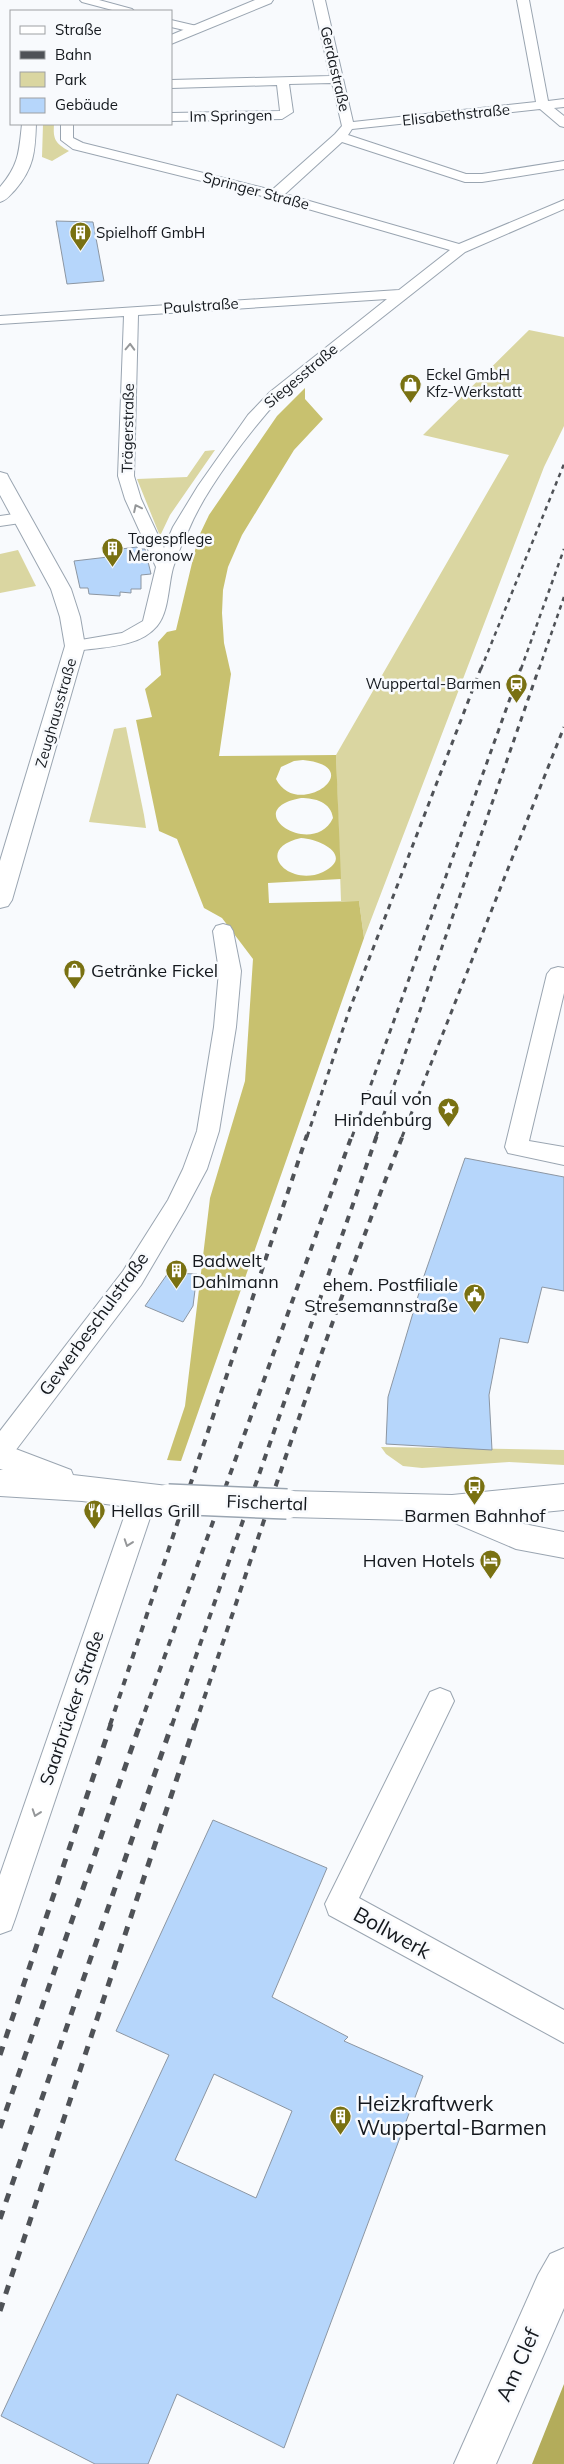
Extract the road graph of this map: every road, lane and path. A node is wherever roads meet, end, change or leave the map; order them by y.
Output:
1 (86, 0) edge
2 (266, 0) edge
3 (319, 0) edge
4 (524, 0) edge
5 (110, 3) edge
6 (126, 10) edge
7 (172, 22) edge
8 (196, 29) junction
9 (172, 40) edge
10 (338, 79) junction
11 (282, 80) junction
12 (172, 84) edge
13 (564, 103) edge
14 (543, 106) junction
15 (172, 117) edge
16 (564, 123) edge
17 (68, 125) edge
18 (28, 127) edge
19 (344, 131) junction
20 (564, 165) edge
21 (274, 195) junction
22 (0, 197) edge
23 (564, 204) edge
24 (460, 249) junction
25 (402, 294) junction
26 (131, 311) junction
27 (0, 320) edge
28 (0, 478) edge
29 (21, 518) junction
30 (0, 521) edge
31 (166, 567) junction
32 (75, 646) junction
33 (0, 900) edge
34 (223, 931) dead end
35 (561, 975) edge
36 (564, 1156) edge
37 (0, 1451) edge
38 (0, 1477) edge
39 (564, 1497) edge
40 (156, 1498) junction
41 (452, 1508) junction
42 (564, 1545) edge
43 (440, 1701) dead end
44 (0, 1919) edge
45 (564, 2027) edge
46 (564, 2268) edge
47 (475, 2464) edge

1 - 5 street
2 - 8 street
3 - 10 street, Gerdastraße
4 - 14 street
5 - 6 street
7 - 8 street
8 - 9 street
10 - 11 street, Im Springen
10 - 19 street, Gerdastraße
11 - 12 street, Im Springen
11 - 15 street, Im Springen
13 - 14 street, Elisabethstraße
14 - 16 street
14 - 19 street, Elisabethstraße
17 - 21 street, Springer Straße
18 - 22 street
19 - 20 street, Gerdastraße
19 - 21 street, Gerdastraße
21 - 24 street, Springer Straße
23 - 24 street, Siegesstraße
24 - 25 street, Siegesstraße
25 - 26 street, Paulstraße
25 - 31 street, Siegesstraße
26 - 27 street, Paulstraße
31 -> 26 street, Trägerstraße
28 - 29 street, Zeughausstraße
29 - 30 street
29 - 32 street, Zeughausstraße
31 - 32 street, Siegesstraße
32 - 33 street, Zeughausstraße
34 - 37 street, Gewerbeschulstraße
35 - 36 street
38 - 40 street, Fischertal
39 - 41 street, Fischertal
40 - 41 street, Fischertal, bridge
40 -> 44 street, Saarbrücker Straße
41 - 42 street, Fischertal
43 - 45 street, Bollwerk
46 - 47 street, Am Clef

